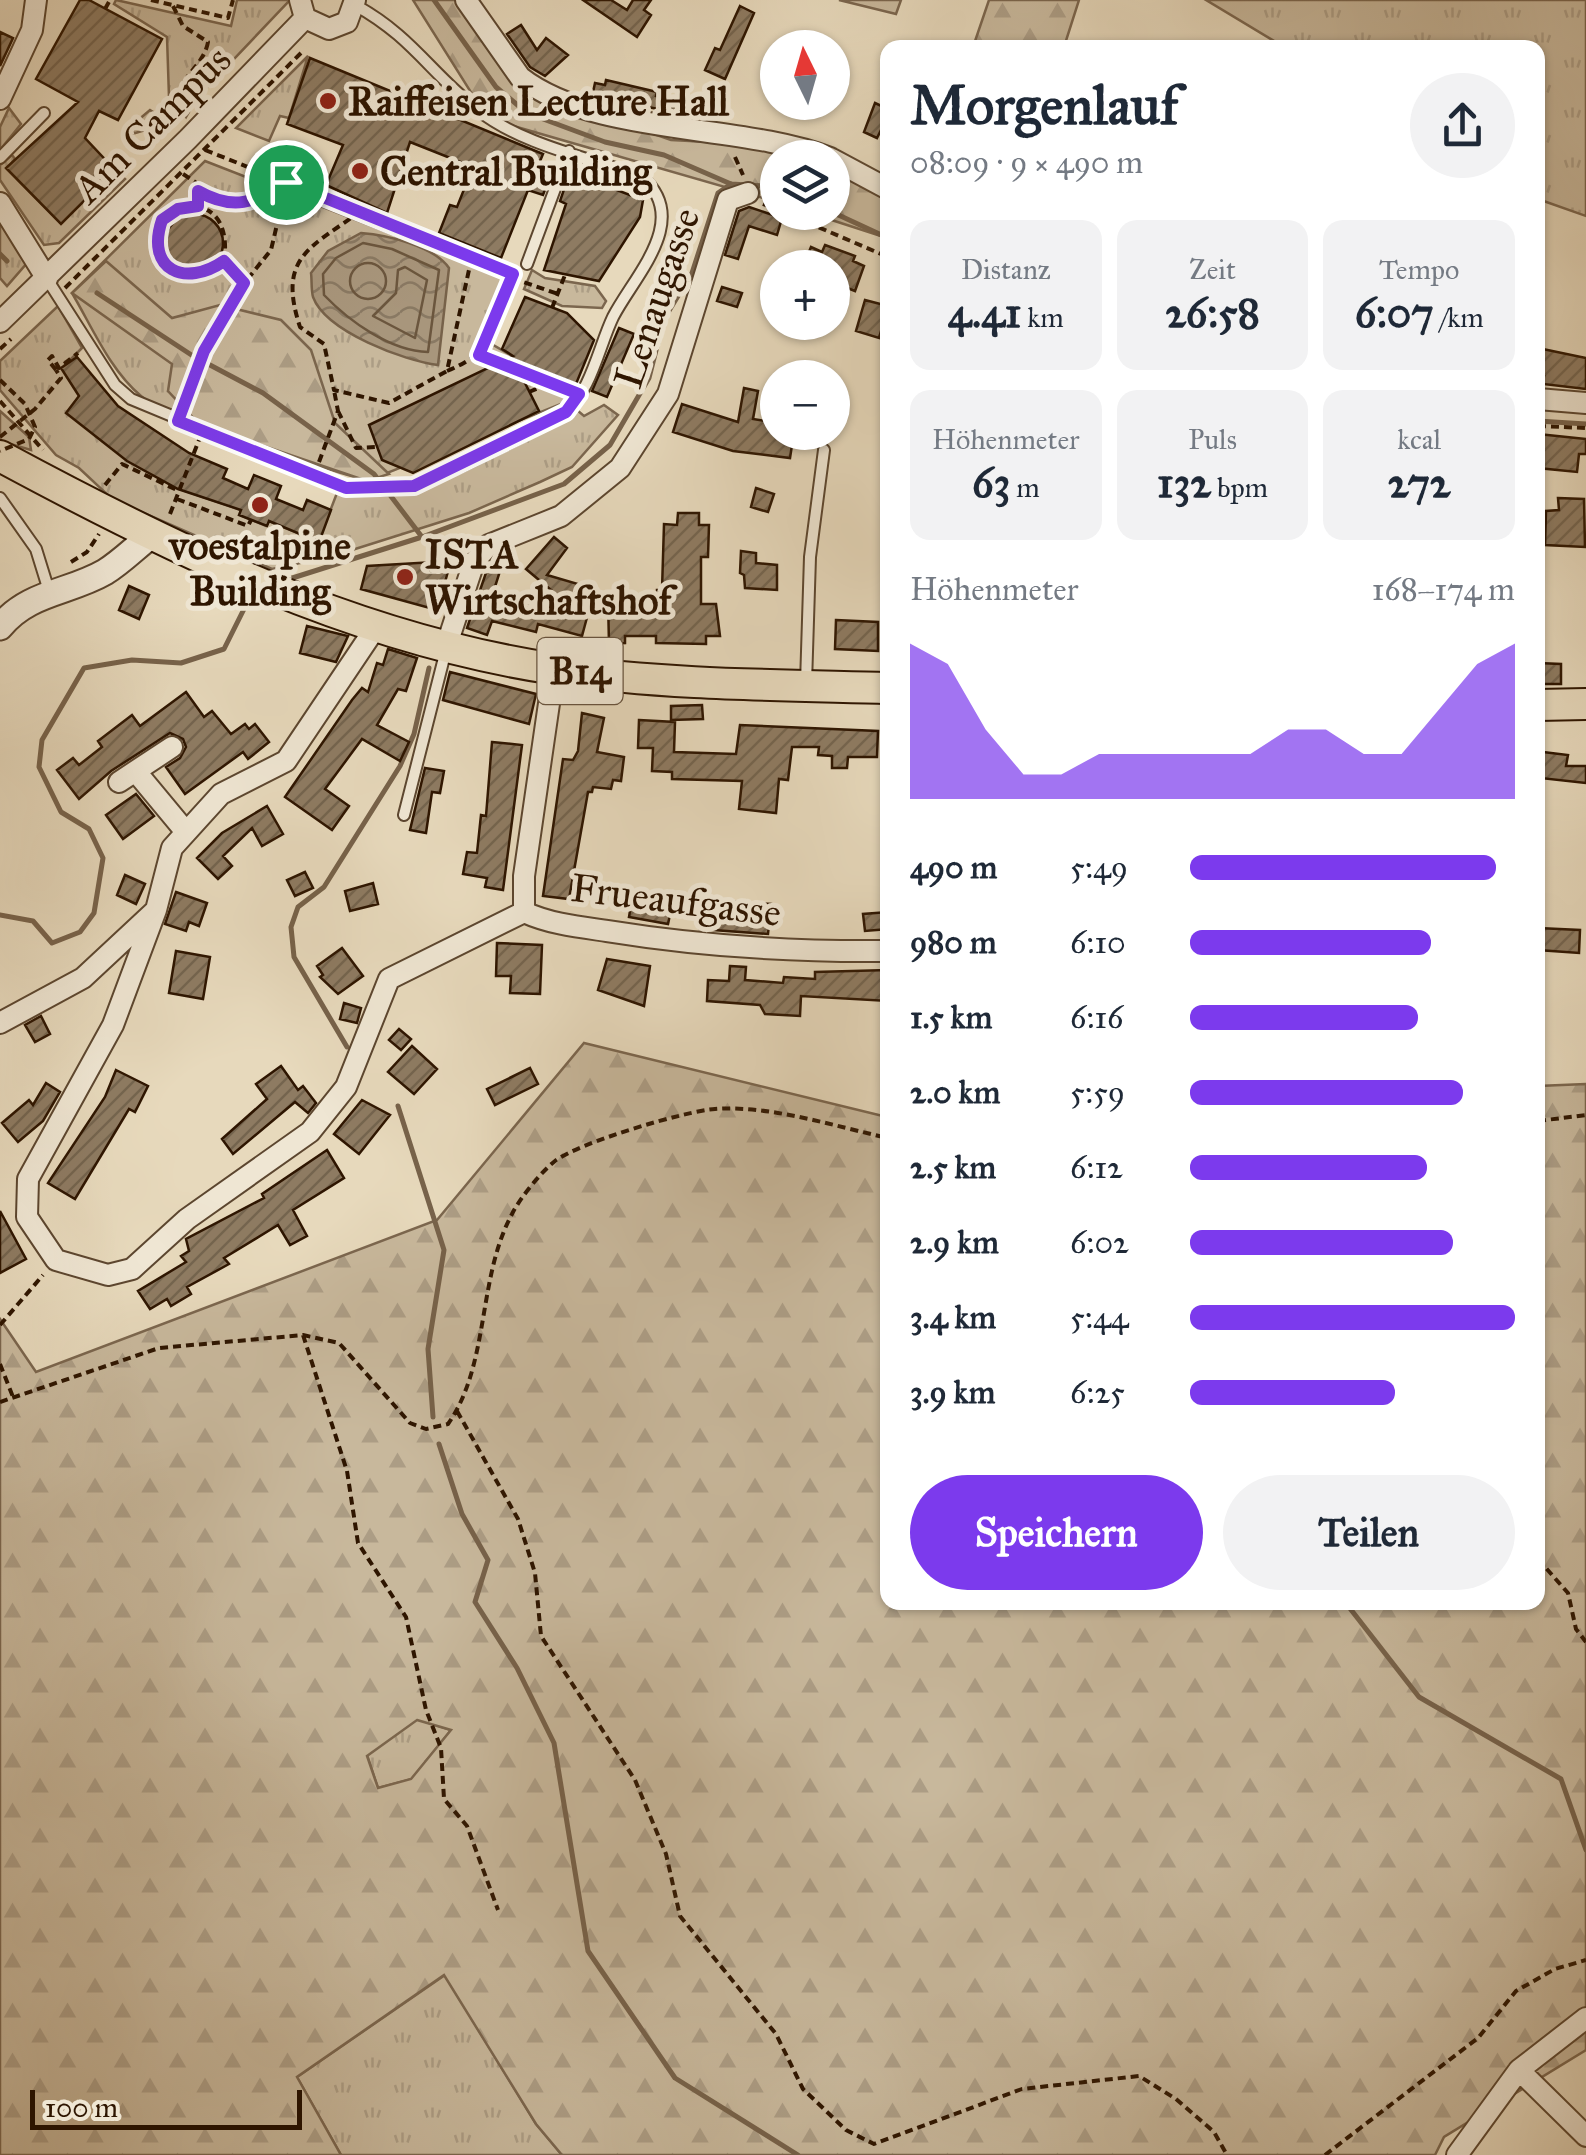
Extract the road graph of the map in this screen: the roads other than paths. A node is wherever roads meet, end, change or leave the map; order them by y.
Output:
1 (466, 0) edge
2 (355, 3) edge
3 (34, 5) edge
4 (303, 9) edge
5 (0, 99) edge
6 (44, 113) dead end
7 (768, 140) edge
8 (569, 150) junction
9 (0, 158) edge
10 (850, 168) edge
11 (880, 185) edge
12 (748, 194) dead end
13 (0, 203) edge
14 (526, 264) road end
15 (47, 279) junction
16 (0, 322) edge
17 (1545, 399) edge
18 (1586, 402) edge
19 (824, 450) dead end
20 (0, 453) edge
21 (0, 498) edge
22 (149, 537) junction
23 (49, 591) junction
24 (378, 624) junction
25 (0, 627) edge
26 (447, 644) junction
27 (554, 668) junction
28 (806, 685) junction
29 (880, 688) edge
30 (1545, 704) edge
31 (1586, 704) edge
32 (172, 747) dead end
33 (404, 815) dead end
34 (186, 832) junction
35 (156, 910) junction
36 (524, 912) junction
37 (880, 951) edge
38 (0, 1023) edge
39 (1586, 2018) edge
40 (1519, 2070) junction
41 (1586, 2136) edge
42 (1457, 2155) edge

1 - 7 street
2 - 4 street
2 - 8 lane
3 - 5 street
4 - 15 street, Am Campus
6 - 9 lane
8 - 14 lane
8 - 15 lane
10 - 11 street
12 - 26 street, Lenaugasse
13 - 15 street
15 - 16 street, Am Campus
17 - 18 street
19 - 28 lane
20 - 22 main road, B14
21 - 23 lane
22 - 23 street
22 - 24 main road, B14
23 - 25 street
24 - 26 main road, B14
24 - 34 street
26 - 27 main road, B14
26 - 33 lane
27 - 28 main road, B14
27 - 36 street, Frueaufgasse
28 - 29 main road, B14
30 - 31 main road
32 - 34 street
34 - 35 street
35 - 36 street
35 - 38 street
36 - 37 street, Frueaufgasse
39 - 40 street
40 - 41 street
40 - 42 street

